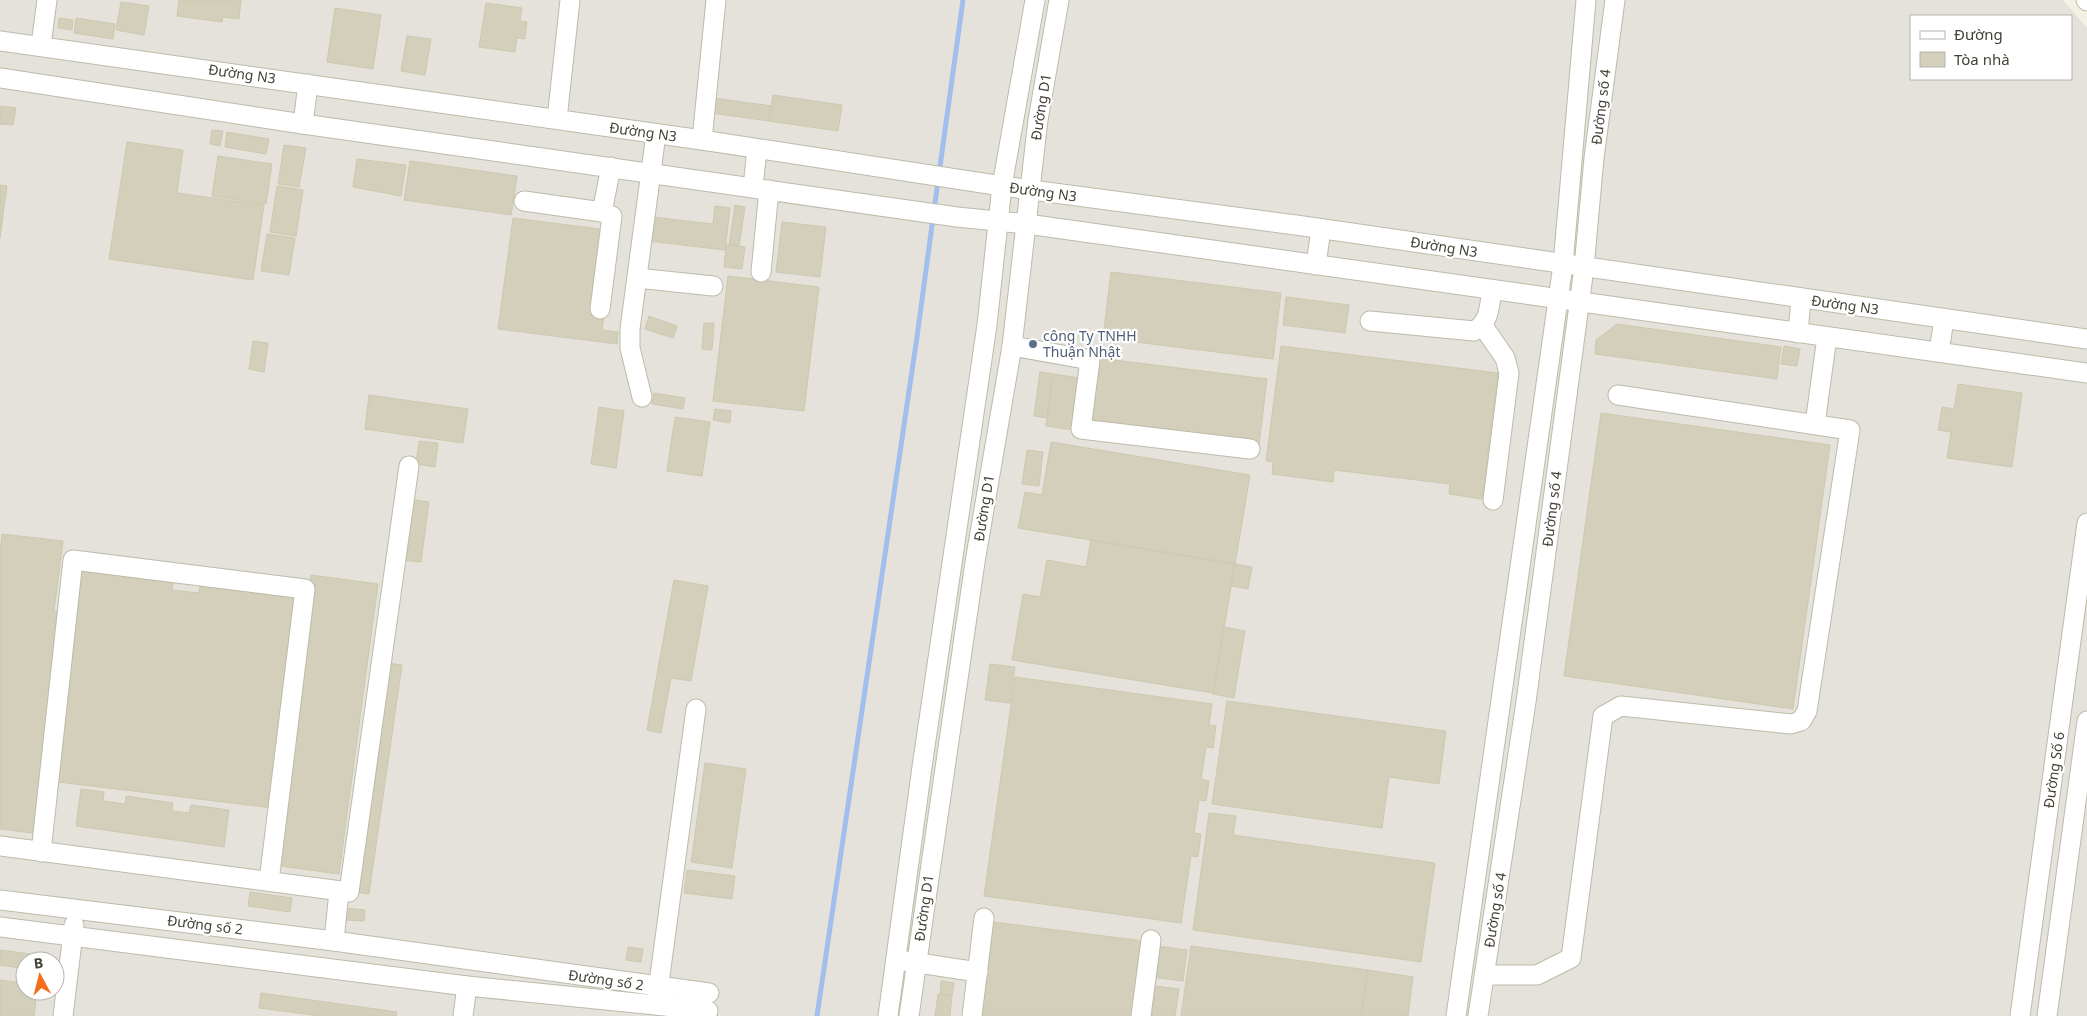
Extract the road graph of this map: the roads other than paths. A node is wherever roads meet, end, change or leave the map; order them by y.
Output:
1 (47, 0) edge
2 (570, 0) edge
3 (716, 0) edge
4 (1035, 0) edge
5 (1059, 0) edge
6 (1586, 0) edge
7 (1615, 0) edge
8 (0, 40) edge
9 (41, 45) junction
10 (0, 78) edge
11 (308, 84) junction
12 (557, 119) junction
13 (303, 124) junction
14 (656, 134) junction
15 (702, 140) junction
16 (757, 149) junction
17 (611, 167) junction
18 (651, 173) junction
19 (1002, 186) junction
20 (761, 189) junction
21 (1029, 190) junction
22 (524, 201) dead end
23 (602, 212) junction
24 (999, 223) junction
25 (1027, 224) junction
26 (1321, 229) junction
27 (1316, 265) junction
28 (1562, 265) junction
29 (1584, 268) junction
30 (761, 272) dead end
31 (637, 278) junction
32 (713, 286) dead end
33 (1492, 290) junction
34 (1557, 299) junction
35 (1802, 299) junction
36 (1579, 302) junction
37 (600, 309) dead end
38 (1944, 319) junction
39 (1370, 321) dead end
40 (1483, 326) junction
41 (1798, 333) junction
42 (1827, 337) junction
43 (2087, 339) edge
44 (1012, 346) junction
45 (1939, 352) junction
46 (2087, 373) edge
47 (1618, 395) dead end
48 (642, 397) dead end
49 (1815, 424) junction
50 (1250, 449) dead end
51 (409, 466) dead end
52 (1493, 500) dead end
53 (2087, 523) edge
54 (952, 559) junction
55 (975, 562) junction
56 (696, 709) dead end
57 (2087, 721) edge
58 (1481, 838) junction
59 (1505, 842) junction
60 (0, 846) edge
61 (42, 852) junction
62 (269, 881) junction
63 (339, 891) junction
64 (0, 900) edge
65 (76, 909) junction
66 (984, 918) dead end
67 (0, 927) edge
68 (73, 936) junction
69 (1151, 940) dead end
70 (334, 941) junction
71 (897, 960) junction
72 (916, 963) junction
73 (978, 972) junction
74 (1485, 975) junction
75 (467, 986) junction
76 (657, 996) junction
77 (709, 1002) dead end
78 (63, 1016) edge
79 (463, 1016) edge
80 (888, 1016) edge
81 (909, 1016) edge
82 (972, 1016) edge
83 (1141, 1016) edge
84 (1456, 1016) edge
85 (1478, 1016) edge
86 (2020, 1016) edge
87 (2047, 1016) edge

1 - 9 street
2 - 12 street
3 - 15 street
4 - 19 street, Đường D1
5 - 21 street, Đường D1
6 - 28 street, Đường số 4
7 - 29 street, Đường số 4
8 - 9 street, Đường N3
9 - 11 street, Đường N3
10 - 13 street
11 - 12 street, Đường N3
11 - 13 street
12 - 14 street, Đường N3
13 - 17 street
14 - 15 street, Đường N3
14 - 18 street
15 - 16 street, Đường N3
16 - 19 street, Đường N3
16 - 20 street
17 - 18 street
17 - 23 street
18 - 20 street
18 - 31 street
19 - 21 street, Đường N3
19 - 24 street, Đường D1
20 - 24 street
20 - 30 street
21 - 25 street, Đường D1
21 - 26 street, Đường N3
22 - 23 street
23 - 37 street
24 - 25 street
24 - 54 street, Đường D1
25 - 27 street
25 - 44 street, Đường D1
26 - 27 street
26 - 28 street, Đường N3
27 - 33 street
28 - 29 street, Đường N3
28 - 34 street, Đường số 4
29 - 35 street, Đường N3
29 - 36 street, Đường số 4
31 - 32 street
31 - 48 street
33 - 34 street
33 - 40 street
34 - 36 street
34 - 58 street, Đường số 4
35 - 38 street, Đường N3
35 - 41 street
36 - 41 street
36 - 59 street, Đường số 4
38 - 43 street, Đường N3
38 - 45 street
39 - 40 street
40 - 52 street
41 - 42 street
42 - 45 street
42 - 49 street
44 - 50 street
44 - 55 street, Đường D1
45 - 46 street
47 - 49 street
49 - 74 street
51 - 63 street
53 - 86 street, Đường Số 6
54 - 55 street
54 - 71 street, Đường D1
55 - 72 street, Đường D1
56 - 76 street
57 - 87 street, Đường Số 6
58 - 59 street
58 - 84 street, Đường số 4
59 - 74 street, Đường số 4
60 - 61 street
61 - 62 street
61 - 62 street
62 - 63 street
63 - 70 street
64 - 65 street, Đường số 2
65 - 68 street
65 - 70 street, Đường số 2
66 - 73 street
67 - 68 street, Đường số 2
68 - 75 street, Đường số 2
68 - 78 street
69 - 83 street
70 - 76 street, Đường số 2
71 - 72 street
71 - 80 street, Đường D1
72 - 73 street
72 - 81 street, Đường D1
73 - 82 street
74 - 85 street, Đường số 4
75 - 76 street, Đường số 2
75 - 79 street
76 - 77 street

